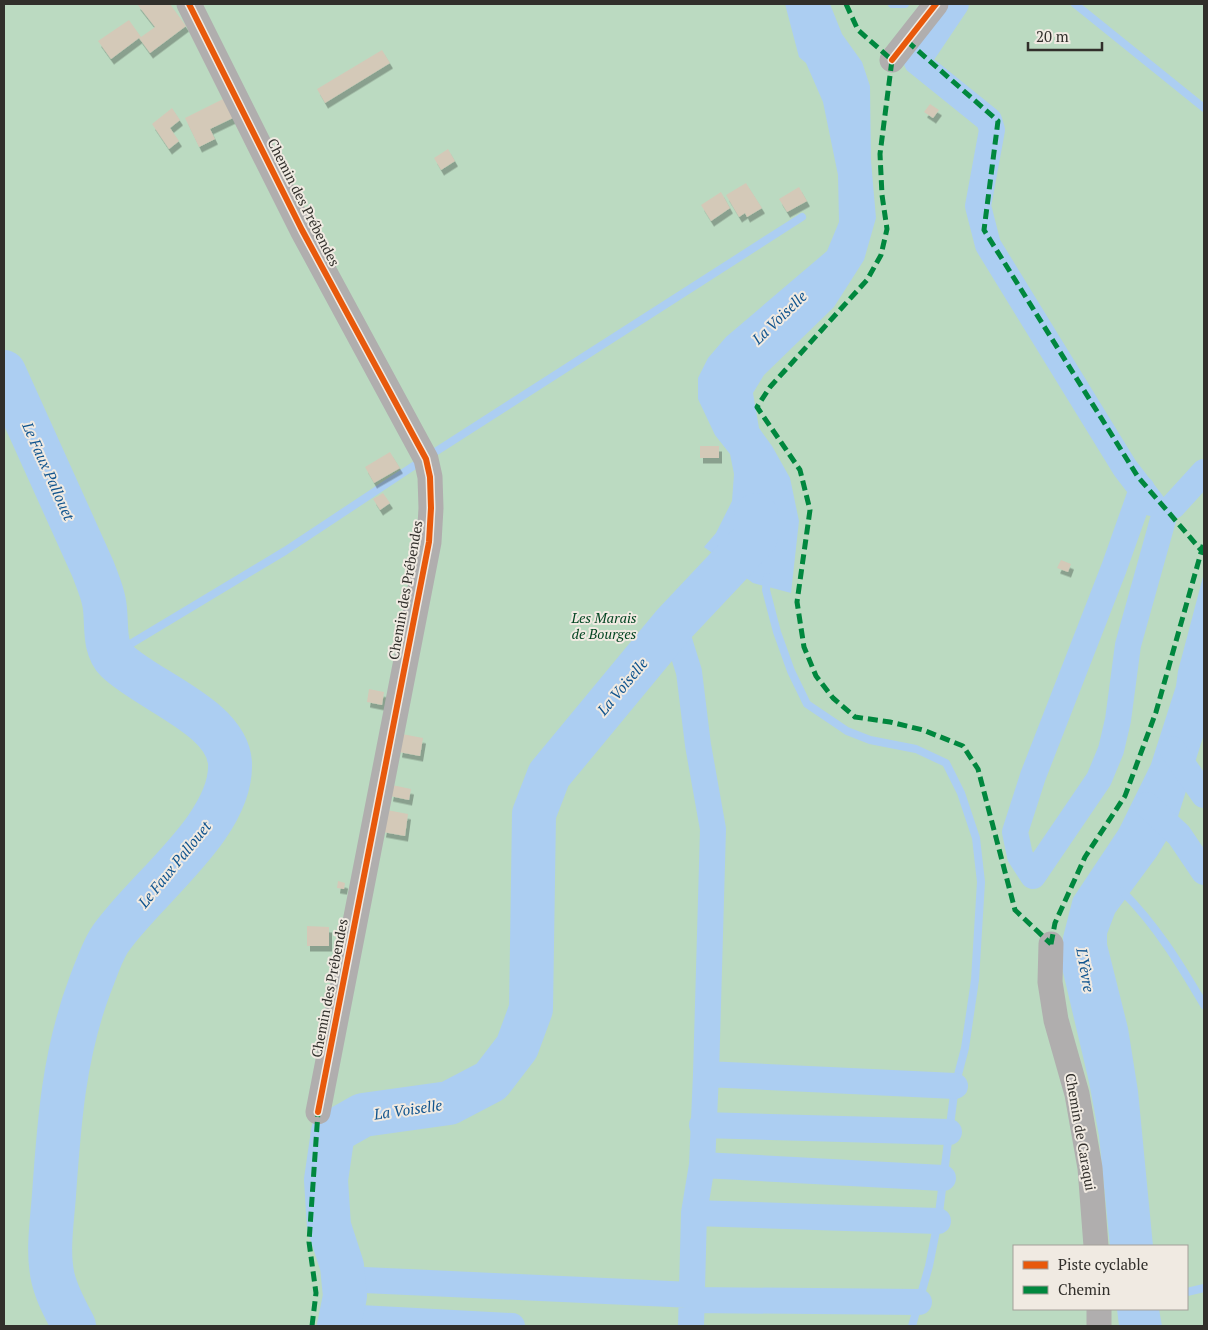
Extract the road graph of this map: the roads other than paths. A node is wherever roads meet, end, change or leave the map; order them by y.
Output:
1 (189, 4) edge
2 (936, 4) edge
3 (892, 60) dead end
4 (1051, 944) dead end
5 (318, 1112) dead end
6 (1096, 1245) edge
7 (1099, 1310) edge
8 (1099, 1326) edge

1 - 5 street, Chemin des Prébendes
2 - 3 street
4 - 6 street, Chemin de Caraqui
7 - 8 street

